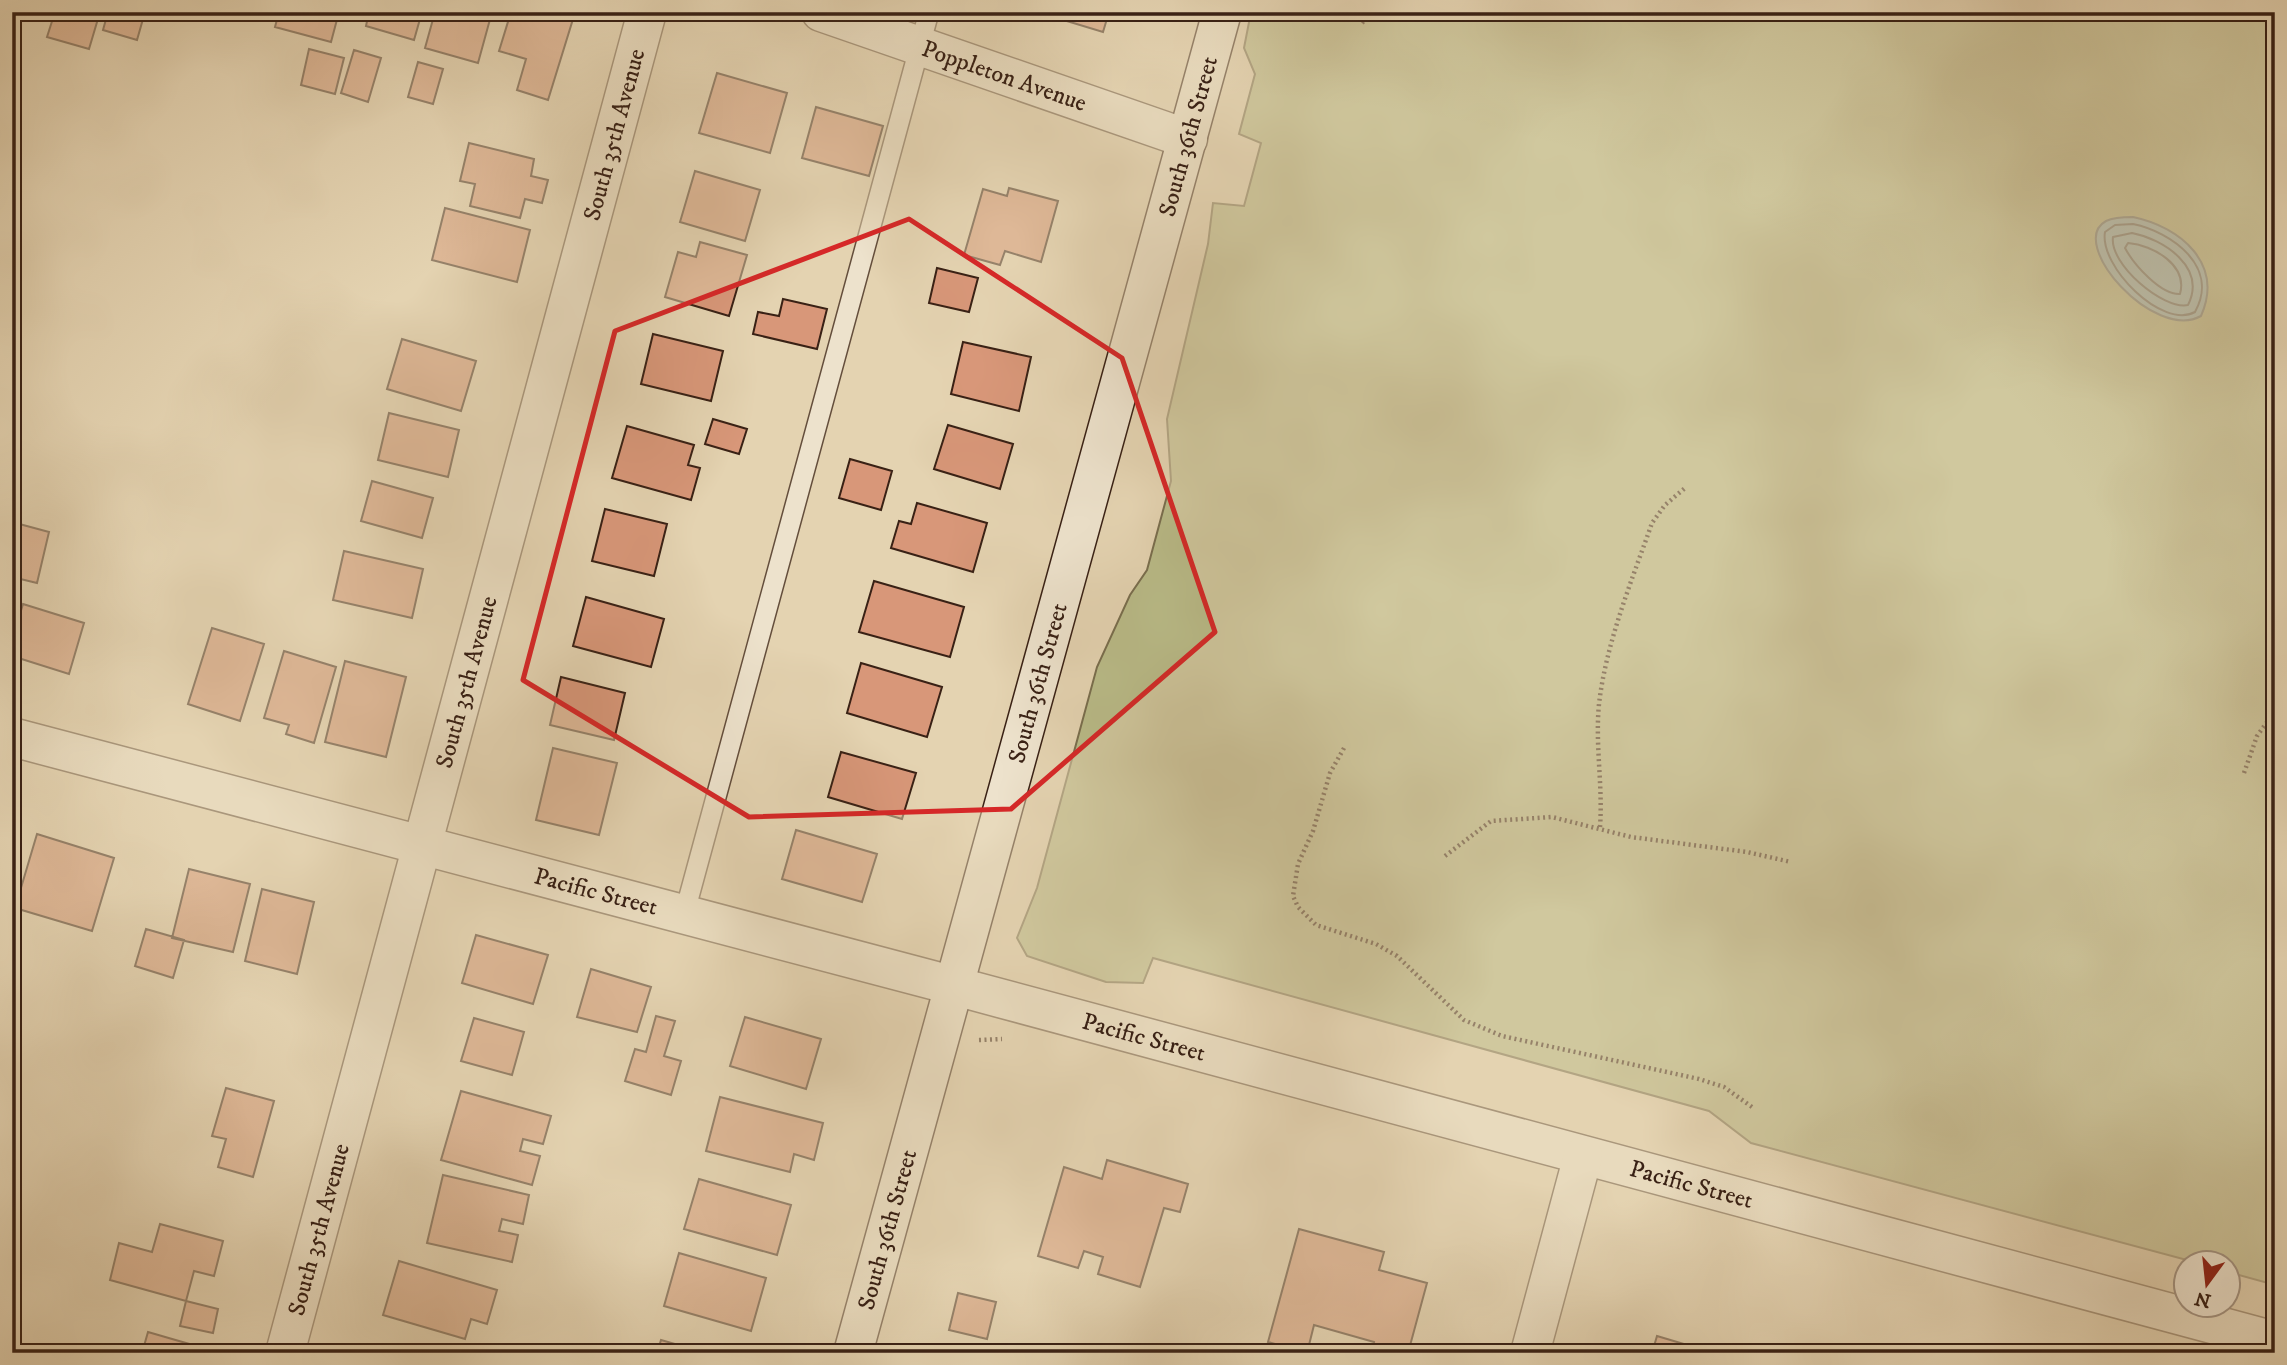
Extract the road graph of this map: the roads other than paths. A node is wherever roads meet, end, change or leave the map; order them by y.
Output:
1 (647, 12) edge
2 (821, 12) edge
3 (1222, 12) edge
4 (924, 29) edge
5 (1188, 139) junction
6 (12, 737) edge
7 (421, 845) junction
8 (684, 915) junction
9 (956, 986) junction
10 (1583, 1156) junction
11 (2215, 1339) edge
12 (2275, 1341) edge
13 (285, 1353) edge
14 (853, 1353) edge
15 (1530, 1353) edge

1 - 7 street, South 35th Avenue
2 - 4 street, Poppleton Avenue
3 - 5 street, South 36th Street
4 - 5 street, Poppleton Avenue
4 - 8 lane
5 - 9 street, South 36th Street
6 - 7 street, Pacific Street
7 - 8 street, Pacific Street
7 - 13 street, South 35th Avenue
8 - 9 street, Pacific Street
9 - 10 street, Pacific Street
9 - 14 street, South 36th Street
10 - 11 street, Pacific Street
10 - 15 street
11 - 12 street, Pacific Street

